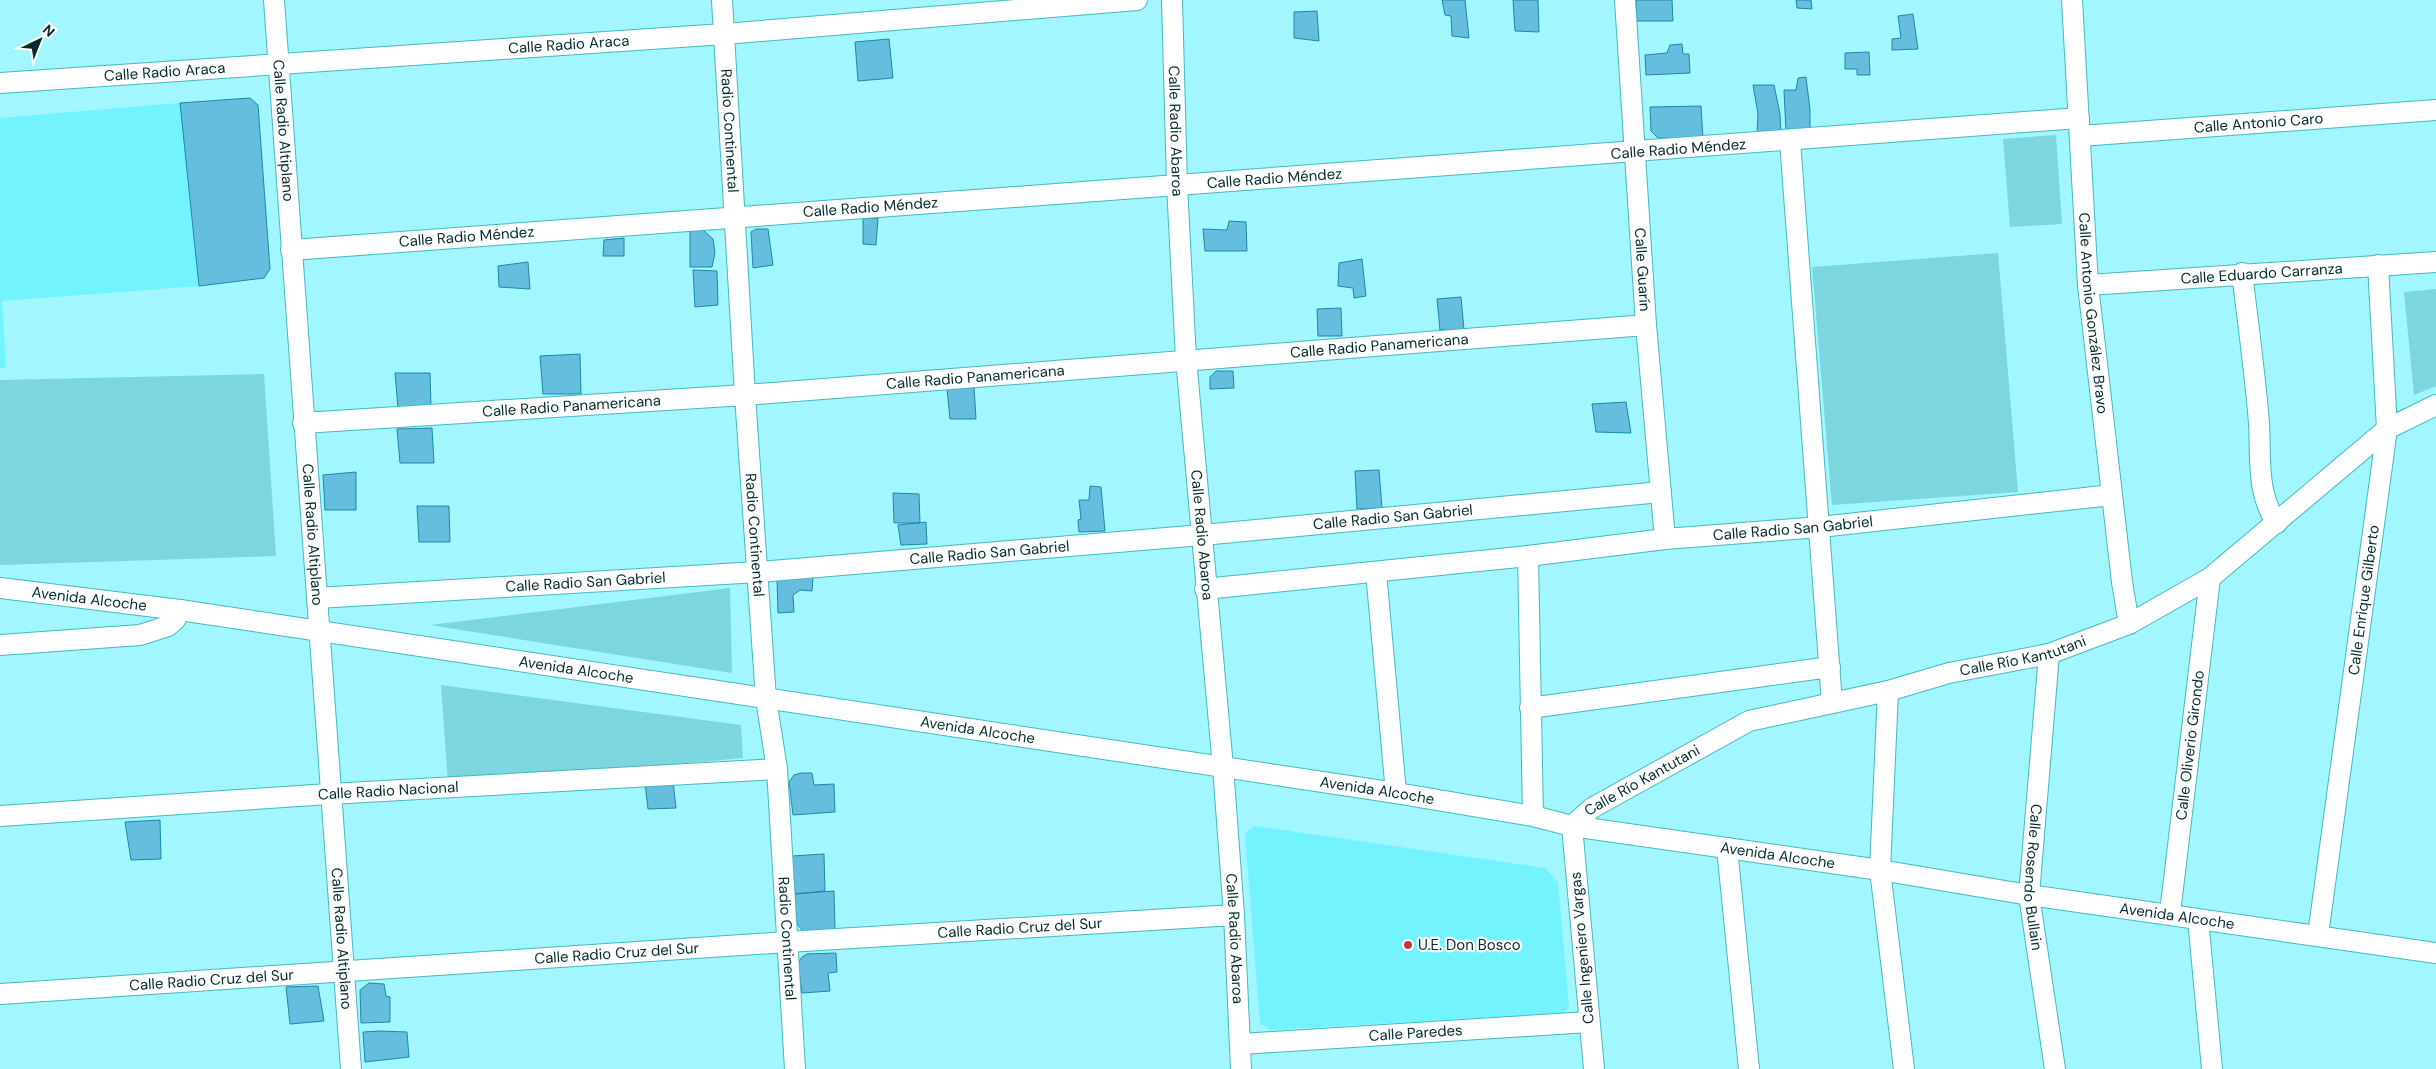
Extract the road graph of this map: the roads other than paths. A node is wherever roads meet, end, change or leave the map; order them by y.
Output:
1 (274, 0) edge
2 (722, 0) edge
3 (1137, 0) edge
4 (1172, 0) edge
5 (1625, 0) edge
6 (2072, 0) edge
7 (724, 34) junction
8 (278, 63) junction
9 (0, 83) edge
10 (2436, 110) edge
11 (2079, 127) junction
12 (1790, 141) junction
13 (1634, 152) junction
14 (1177, 185) junction
15 (734, 216) junction
16 (291, 250) junction
17 (2436, 262) edge
18 (2378, 265) junction
19 (2242, 274) junction
20 (2088, 285) junction
21 (1646, 325) junction
22 (1186, 359) junction
23 (745, 395) junction
24 (2436, 405) edge
25 (304, 423) junction
26 (2387, 429) junction
27 (1661, 492) junction
28 (2112, 495) junction
29 (2277, 523) junction
30 (1820, 527) junction
31 (1202, 536) junction
32 (1665, 539) junction
33 (1528, 556) junction
34 (758, 572) junction
35 (1376, 572) junction
36 (2210, 578) junction
37 (0, 588) edge
38 (1205, 589) junction
39 (317, 598) junction
40 (180, 610) junction
41 (2129, 624) junction
42 (320, 632) junction
43 (0, 645) edge
44 (2049, 654) junction
45 (1830, 667) junction
46 (1888, 691) junction
47 (766, 699) junction
48 (1832, 703) junction
49 (1530, 708) junction
50 (1223, 768) junction
51 (777, 769) junction
52 (1396, 793) junction
53 (329, 794) junction
54 (0, 816) edge
55 (1533, 816) junction
56 (1572, 826) junction
57 (1728, 848) junction
58 (1880, 870) junction
59 (2029, 895) junction
60 (2170, 913) junction
61 (1234, 915) junction
62 (2198, 919) junction
63 (2318, 935) junction
64 (787, 942) junction
65 (2436, 953) edge
66 (345, 971) junction
67 (0, 994) edge
68 (1589, 1022) junction
69 (1241, 1044) junction
70 (351, 1069) edge
71 (795, 1069) edge
72 (1241, 1069) edge
73 (1594, 1069) edge
74 (1749, 1069) edge
75 (1904, 1069) edge
76 (2055, 1069) edge
77 (2212, 1069) edge

1 - 8 street, Calle Radio Altiplano
2 - 7 street, Radio Continental
3 - 7 street, Calle Radio Araca
4 - 14 street, Calle Radio Abaroa
5 - 13 street, Calle Guarín
6 - 11 street, Calle Antonio González Bravo
7 - 8 street, Calle Radio Araca
7 - 15 street, Radio Continental
8 - 9 street, Calle Radio Araca
8 - 16 street, Calle Radio Altiplano
10 - 11 street, Calle Antonio Caro
11 - 12 street, Calle Radio Méndez
11 - 20 street, Calle Antonio González Bravo
12 - 13 street, Calle Radio Méndez
12 - 30 street
13 - 14 street, Calle Radio Méndez
13 - 21 street, Calle Guarín
14 - 15 street, Calle Radio Méndez
14 - 22 street, Calle Radio Abaroa
15 - 16 street, Calle Radio Méndez
15 - 23 street, Radio Continental
16 - 25 street, Calle Radio Altiplano
17 - 18 street, Calle Eduardo Carranza
18 - 19 street, Calle Eduardo Carranza
18 - 26 street, Calle Enrique Gilberto
19 - 20 street, Calle Eduardo Carranza
19 - 29 street
20 - 28 street, Calle Antonio González Bravo
21 - 22 street, Calle Radio Panamericana
21 - 27 street, Calle Guarín
22 - 23 street, Calle Radio Panamericana
22 - 31 street, Calle Radio Abaroa
23 - 25 street, Calle Radio Panamericana
23 - 34 street, Radio Continental
24 - 26 street, Calle Río Kantutani
25 - 39 street, Calle Radio Altiplano
26 - 29 street, Calle Río Kantutani
26 - 63 street, Calle Enrique Gilberto
27 - 31 street, Calle Radio San Gabriel
27 - 32 street, Calle Guarín
28 - 30 street, Calle Radio San Gabriel
28 - 41 street, Calle Antonio González Bravo
29 - 36 street, Calle Río Kantutani
30 - 32 street, Calle Radio San Gabriel
30 - 45 street
31 - 34 street, Calle Radio San Gabriel
31 - 38 street, Calle Radio Abaroa
32 - 33 street, Calle Radio San Gabriel
33 - 35 street, Calle Radio San Gabriel
33 - 49 street
34 - 39 street, Calle Radio San Gabriel
34 - 47 street, Radio Continental
35 - 38 street, Calle Radio San Gabriel
35 - 52 street
36 - 41 street, Calle Río Kantutani
36 - 60 street, Calle Oliverio Girondo
37 - 40 street, Avenida Alcoche
38 - 50 street, Calle Radio Abaroa
39 - 42 street, Calle Radio Altiplano
40 - 42 street
40 - 43 street
41 - 44 street, Calle Río Kantutani
42 - 47 street, Avenida Alcoche
42 - 53 street, Calle Radio Altiplano
44 - 46 street, Calle Río Kantutani
44 - 59 street, Calle Rosendo Bullain
45 - 48 street
45 - 49 street
46 - 48 street, Calle Río Kantutani
46 - 58 street
47 - 50 street, Avenida Alcoche
47 - 51 street, Radio Continental
48 - 56 street, Calle Río Kantutani
49 - 55 street
50 - 52 street, Avenida Alcoche
50 - 61 street, Calle Radio Abaroa
51 - 53 street, Calle Radio Nacional
51 - 64 street, Radio Continental
52 - 55 street, Avenida Alcoche
53 - 54 street, Calle Radio Nacional
53 - 66 street, Calle Radio Altiplano
55 - 56 street, Avenida Alcoche
56 - 57 street, Avenida Alcoche
56 - 68 street, Calle Ingeniero Vargas
57 - 58 street, Avenida Alcoche
57 - 74 street
58 - 59 street, Avenida Alcoche
58 - 75 street
59 - 60 street, Avenida Alcoche
59 - 76 street, Calle Rosendo Bullain
60 - 62 street, Avenida Alcoche
61 - 64 street, Calle Radio Cruz del Sur
61 - 69 street, Calle Radio Abaroa
62 - 63 street, Avenida Alcoche
62 - 77 street
63 - 65 street, Avenida Alcoche
64 - 66 street, Calle Radio Cruz del Sur
64 - 71 street, Radio Continental
66 - 67 street, Calle Radio Cruz del Sur
66 - 70 street, Calle Radio Altiplano
68 - 69 street, Calle Paredes
68 - 73 street, Calle Ingeniero Vargas
69 - 72 street, Calle Radio Abaroa

